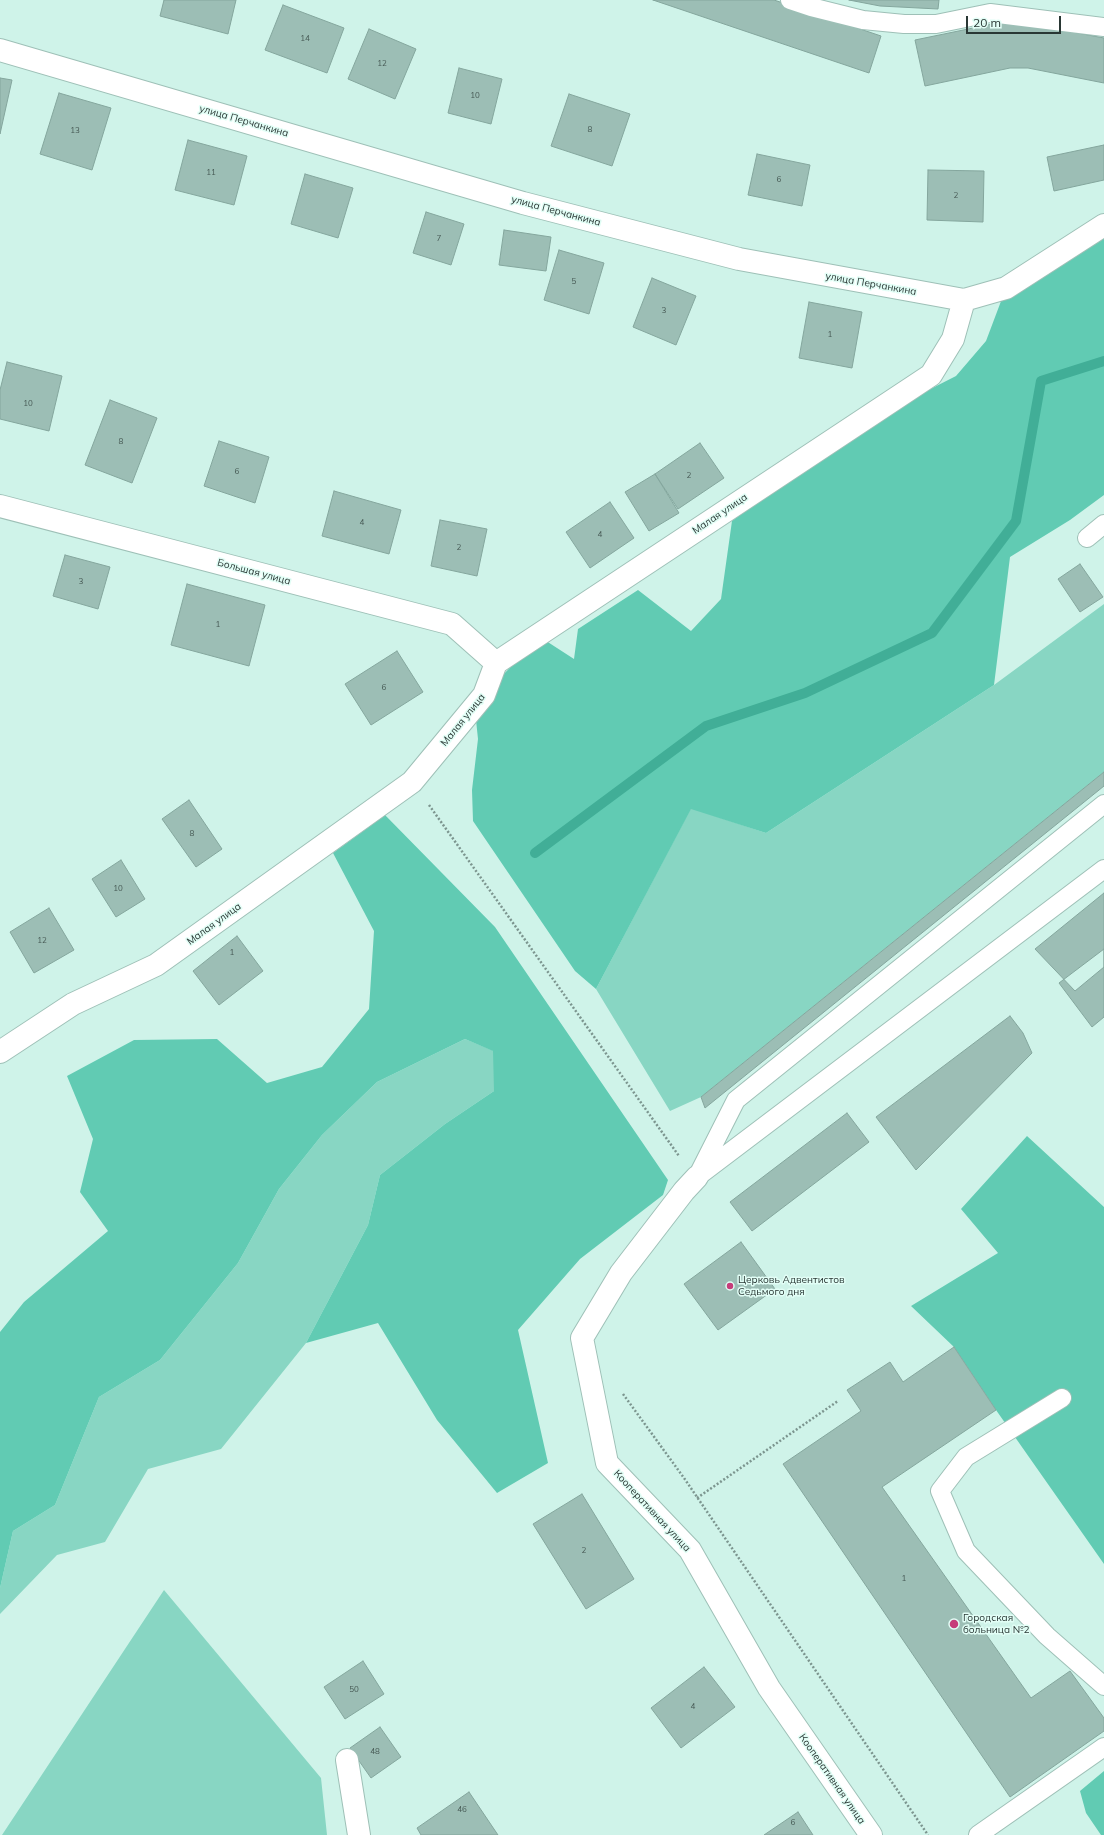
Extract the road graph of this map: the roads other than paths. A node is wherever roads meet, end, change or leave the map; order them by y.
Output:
1 (790, 0) edge
2 (1104, 27) edge
3 (0, 50) edge
4 (1104, 225) edge
5 (964, 300) junction
6 (0, 506) edge
7 (1104, 524) edge
8 (1087, 538) dead end
9 (496, 663) junction
10 (1104, 804) edge
11 (1104, 869) edge
12 (0, 1052) edge
13 (697, 1177) junction
14 (1062, 1398) dead end
15 (1104, 1686) edge
16 (1104, 1747) edge
17 (347, 1760) dead end
18 (359, 1835) edge
19 (871, 1835) edge
20 (978, 1835) edge

1 - 2 lane
3 - 5 street, улица Перчанкина
4 - 5 street, улица Перчанкина
5 - 9 street, Малая улица
6 - 9 street, Большая улица
7 - 8 lane
9 - 12 street, Малая улица
10 - 13 lane
11 - 13 lane
13 - 19 street, Кооперативная улица
14 - 15 lane
16 - 20 lane
17 - 18 street

